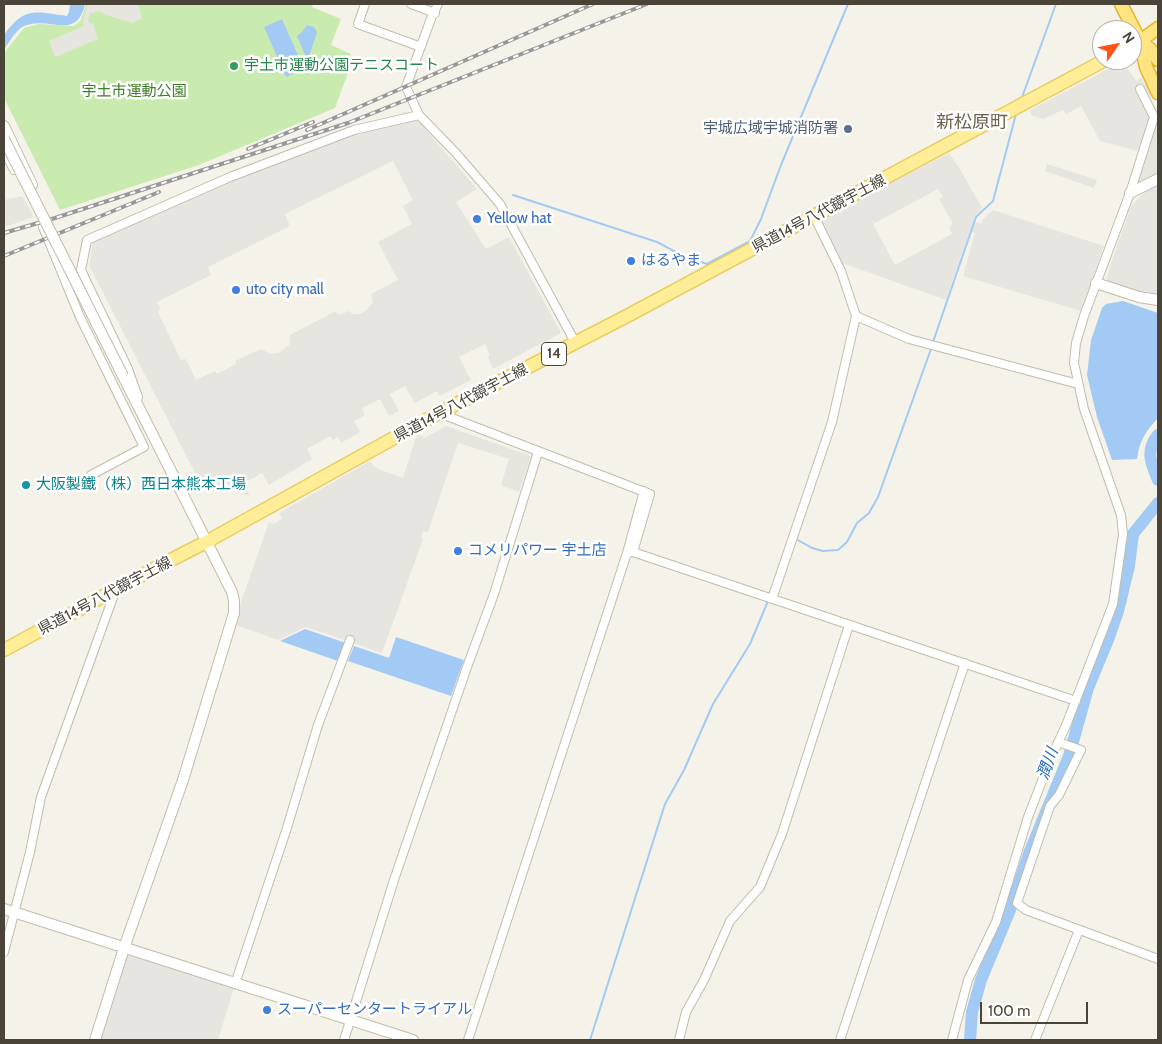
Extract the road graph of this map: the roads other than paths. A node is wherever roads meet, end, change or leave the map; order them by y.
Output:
1 (365, 4) edge
2 (411, 4) edge
3 (438, 4) edge
4 (1121, 4) edge
5 (435, 13) junction
6 (1127, 20) edge
7 (1158, 28) edge
8 (1158, 37) edge
9 (1142, 39) edge
10 (1142, 41) edge
11 (1142, 46) edge
12 (422, 47) junction
13 (1142, 57) edge
14 (1158, 60) edge
15 (1092, 67) edge
16 (1140, 89) dead end
17 (1158, 93) edge
18 (419, 115) junction
19 (4, 126) edge
20 (4, 139) edge
21 (4, 150) edge
22 (1158, 178) edge
23 (1130, 193) junction
24 (43, 208) dead end
25 (814, 216) junction
26 (1096, 283) junction
27 (1158, 300) edge
28 (856, 316) junction
29 (575, 342) junction
30 (1078, 384) junction
31 (439, 413) junction
32 (151, 432) junction
33 (538, 452) junction
34 (91, 475) dead end
35 (208, 542) junction
36 (630, 553) junction
37 (116, 589) junction
38 (772, 599) junction
39 (849, 625) junction
40 (350, 640) dead end
41 (4, 650) edge
42 (966, 663) junction
43 (1076, 701) junction
44 (1060, 743) junction
45 (8, 910) edge
46 (1079, 930) junction
47 (124, 948) junction
48 (4, 952) edge
49 (1158, 959) edge
50 (235, 984) junction
51 (350, 1020) junction
52 (95, 1040) edge
53 (344, 1040) edge
54 (413, 1040) edge
55 (468, 1040) edge
56 (679, 1040) edge
57 (840, 1040) edge
58 (952, 1040) edge
59 (1035, 1040) edge

1 - 12 street
2 - 5 street
3 - 5 street
4 - 6 highway
5 - 12 street
7 - 9 highway
8 - 10 highway
11 - 14 highway
12 - 18 street
13 - 17 highway
15 - 25 main road, 県道14号八代鏡宇土線 / 14
16 - 23 street
18 - 29 street
18 - 32 street
19 - 24 street
20 - 32 street, bridge
21 - 34 street
22 - 23 street
23 - 26 street
25 - 28 street
25 - 29 main road, 県道14号八代鏡宇土線 / 14
26 - 27 street
26 - 30 street
28 - 30 street
28 - 38 street
29 - 31 main road, 県道14号八代鏡宇土線 / 14
30 - 43 street
31 - 33 street
31 - 35 main road, 県道14号八代鏡宇土線 / 14
32 - 35 street
33 - 36 street
33 - 51 street
35 - 37 main road, 県道14号八代鏡宇土線 / 14
35 - 47 street
36 - 38 street
36 - 55 street
37 - 41 main road, 県道14号八代鏡宇土線 / 14
37 - 45 street
38 - 39 street
39 - 42 street
39 - 56 street
40 - 50 street
42 - 43 street
42 - 57 street
43 - 44 street
44 - 46 street
44 - 58 street
45 - 47 street
45 - 48 street
46 - 49 street
46 - 59 street
47 - 50 street
47 - 52 street
50 - 51 street
51 - 53 street
51 - 54 street

